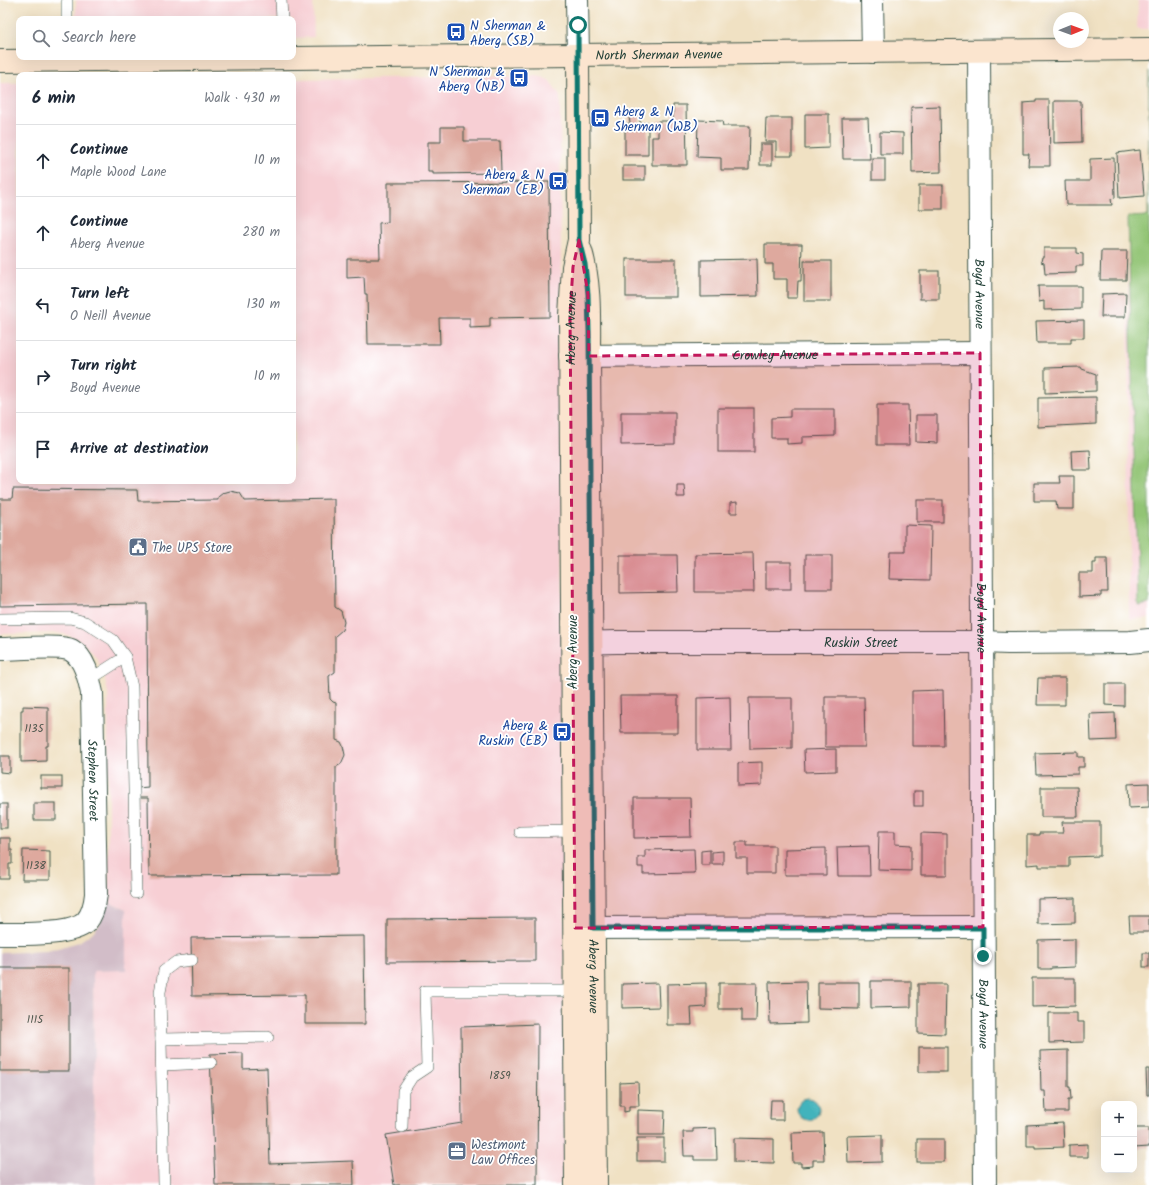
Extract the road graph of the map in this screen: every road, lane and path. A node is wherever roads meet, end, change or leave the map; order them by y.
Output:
1 (67, 0) edge
2 (281, 0) edge
3 (578, 0) edge
4 (872, 0) edge
5 (67, 16) edge
6 (282, 16) edge
7 (1149, 49) edge
8 (978, 51) junction
9 (873, 52) junction
10 (578, 55) junction
11 (296, 58) edge
12 (34, 60) edge
13 (0, 61) edge
14 (980, 353) junction
15 (580, 356) junction
16 (0, 618) edge
17 (1149, 640) edge
18 (982, 642) junction
19 (582, 643) junction
20 (0, 649) edge
21 (125, 657) junction
22 (89, 680) junction
23 (583, 831) junction
24 (520, 832) dead end
25 (136, 894) dead end
26 (584, 928) junction
27 (983, 928) junction
28 (0, 934) edge
29 (192, 960) dead end
30 (575, 991) junction
31 (268, 1037) dead end
32 (161, 1039) junction
33 (211, 1063) dead end
34 (162, 1065) junction
35 (402, 1127) dead end
36 (164, 1185) edge
37 (576, 1185) edge
38 (596, 1185) edge
39 (985, 1185) edge

1 - 5 lane
2 - 6 lane
3 - 10 street
4 - 9 street
7 - 8 street, North Sherman Avenue
8 - 9 street, North Sherman Avenue
8 - 14 street, Boyd Avenue
9 - 10 street, North Sherman Avenue
10 - 11 street, North Sherman Avenue
10 - 15 street, Aberg Avenue
12 - 13 street, North Sherman Avenue
14 - 15 street, Crowley Avenue
14 - 18 street, Boyd Avenue
15 - 19 street, Aberg Avenue
16 - 21 lane
17 - 18 street, Ruskin Street
18 - 19 street, Ruskin Street
18 - 27 street, Boyd Avenue
19 - 23 street, Aberg Avenue
20 - 22 street, Stephen Street
21 - 22 lane
21 - 25 lane
22 - 28 street, Stephen Street
23 - 24 lane
23 - 26 street, Aberg Avenue
26 - 27 street
26 - 30 street, Aberg Avenue
26 - 38 street, Aberg Avenue
27 - 39 street, Boyd Avenue
29 - 32 lane
30 - 35 lane
30 - 37 street, Aberg Avenue
31 - 32 lane
32 - 34 lane
33 - 34 lane
34 - 36 lane

